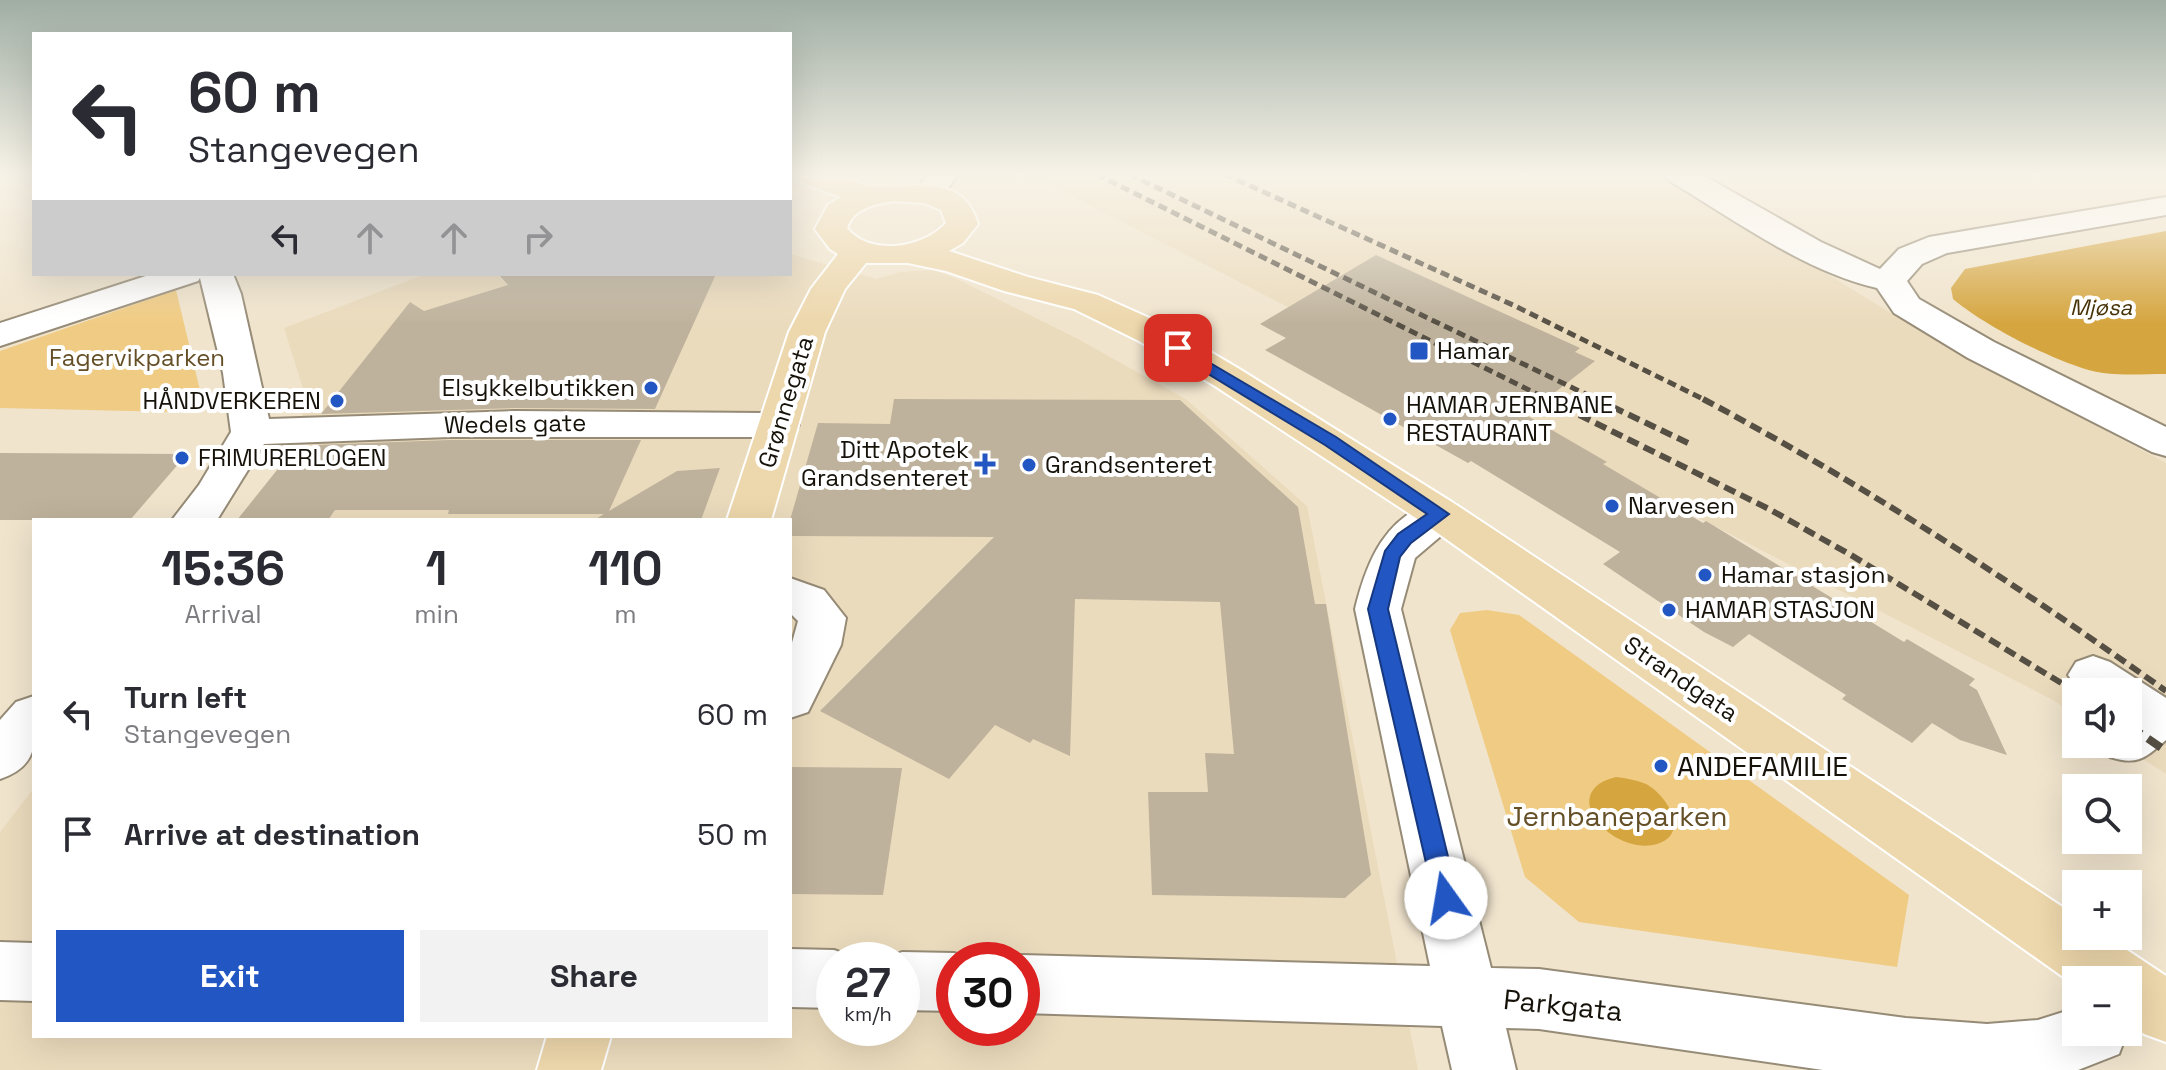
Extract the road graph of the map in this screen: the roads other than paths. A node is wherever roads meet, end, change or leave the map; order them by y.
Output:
1 (832, 224) edge
2 (962, 224) joint
3 (1766, 224) edge
4 (2059, 224) edge
5 (859, 251) junction
6 (910, 254) junction
7 (180, 276) edge
8 (217, 276) edge
9 (1890, 281) junction
10 (1086, 302) junction
11 (0, 335) edge
12 (779, 425) junction
13 (251, 432) junction
14 (2166, 443) edge
15 (1440, 514) junction
16 (196, 518) edge
17 (750, 518) edge
18 (792, 596) edge
19 (792, 694) edge
20 (2142, 709) edge
21 (32, 718) edge
22 (2142, 730) edge
23 (0, 757) edge
24 (2079, 966) edge
25 (0, 971) edge
26 (32, 972) edge
27 (792, 978) edge
28 (816, 979) edge
29 (1040, 984) edge
30 (1467, 996) junction
31 (578, 1038) edge
32 (2062, 1039) edge
33 (569, 1070) edge
34 (1484, 1070) edge

1 - 5 main road
2 - 6 main road
2 - 10 main road
3 - 9 street
4 - 9 street
5 - 6 main road
5 - 12 main road, Grønnegata
6 - 10 main road
7 - 11 street
8 - 13 street
9 - 14 street
10 - 15 main road, Strandgata
12 - 13 street, Wedels gate
12 - 17 main road, Grønnegata
13 - 16 street
15 - 24 main road, Strandgata
15 - 30 street
18 - 19 street
20 - 22 street
21 - 23 street
25 - 26 street
27 - 28 street
29 - 30 street, Parkgata
30 - 32 street, Parkgata
30 - 34 street
31 - 33 main road

